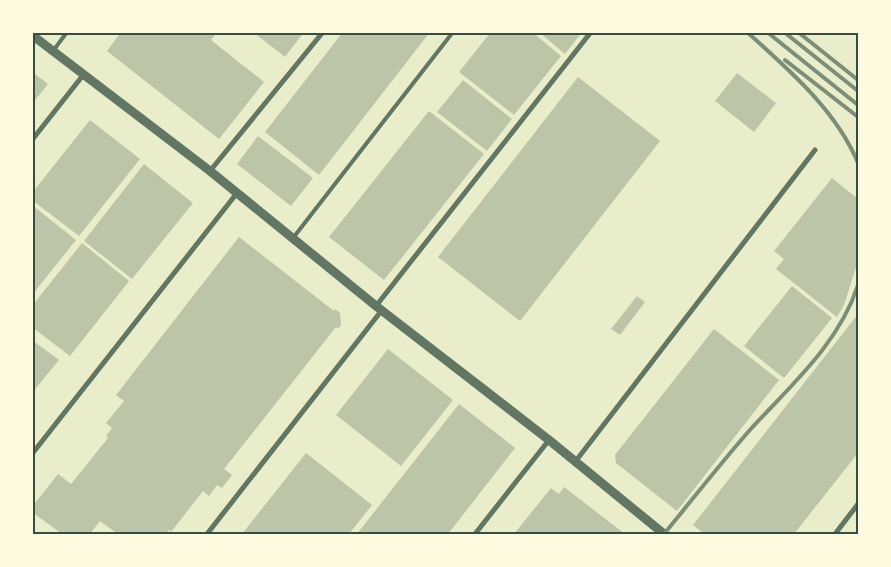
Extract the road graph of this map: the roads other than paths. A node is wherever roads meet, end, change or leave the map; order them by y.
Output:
1 (67, 32) edge
2 (323, 32) edge
3 (454, 32) edge
4 (592, 32) edge
5 (32, 35) edge
6 (53, 51) junction
7 (84, 74) junction
8 (32, 140) edge
9 (815, 150) dead end
10 (210, 171) junction
11 (237, 193) junction
12 (293, 238) junction
13 (379, 308) junction
14 (549, 440) junction
15 (32, 454) edge
16 (574, 462) junction
17 (858, 504) edge
18 (207, 534) edge
19 (475, 534) edge
20 (664, 534) edge
21 (835, 534) edge

1 - 6 lane
2 - 10 street
3 - 12 lane
4 - 13 street
5 - 6 street
6 - 7 street
7 - 8 street
7 - 10 street
9 - 16 street
10 - 11 street
11 - 12 street
11 - 15 street
12 - 13 street
13 - 14 street
13 - 18 street
14 - 16 street
14 - 19 street
16 - 20 street
17 - 21 street

